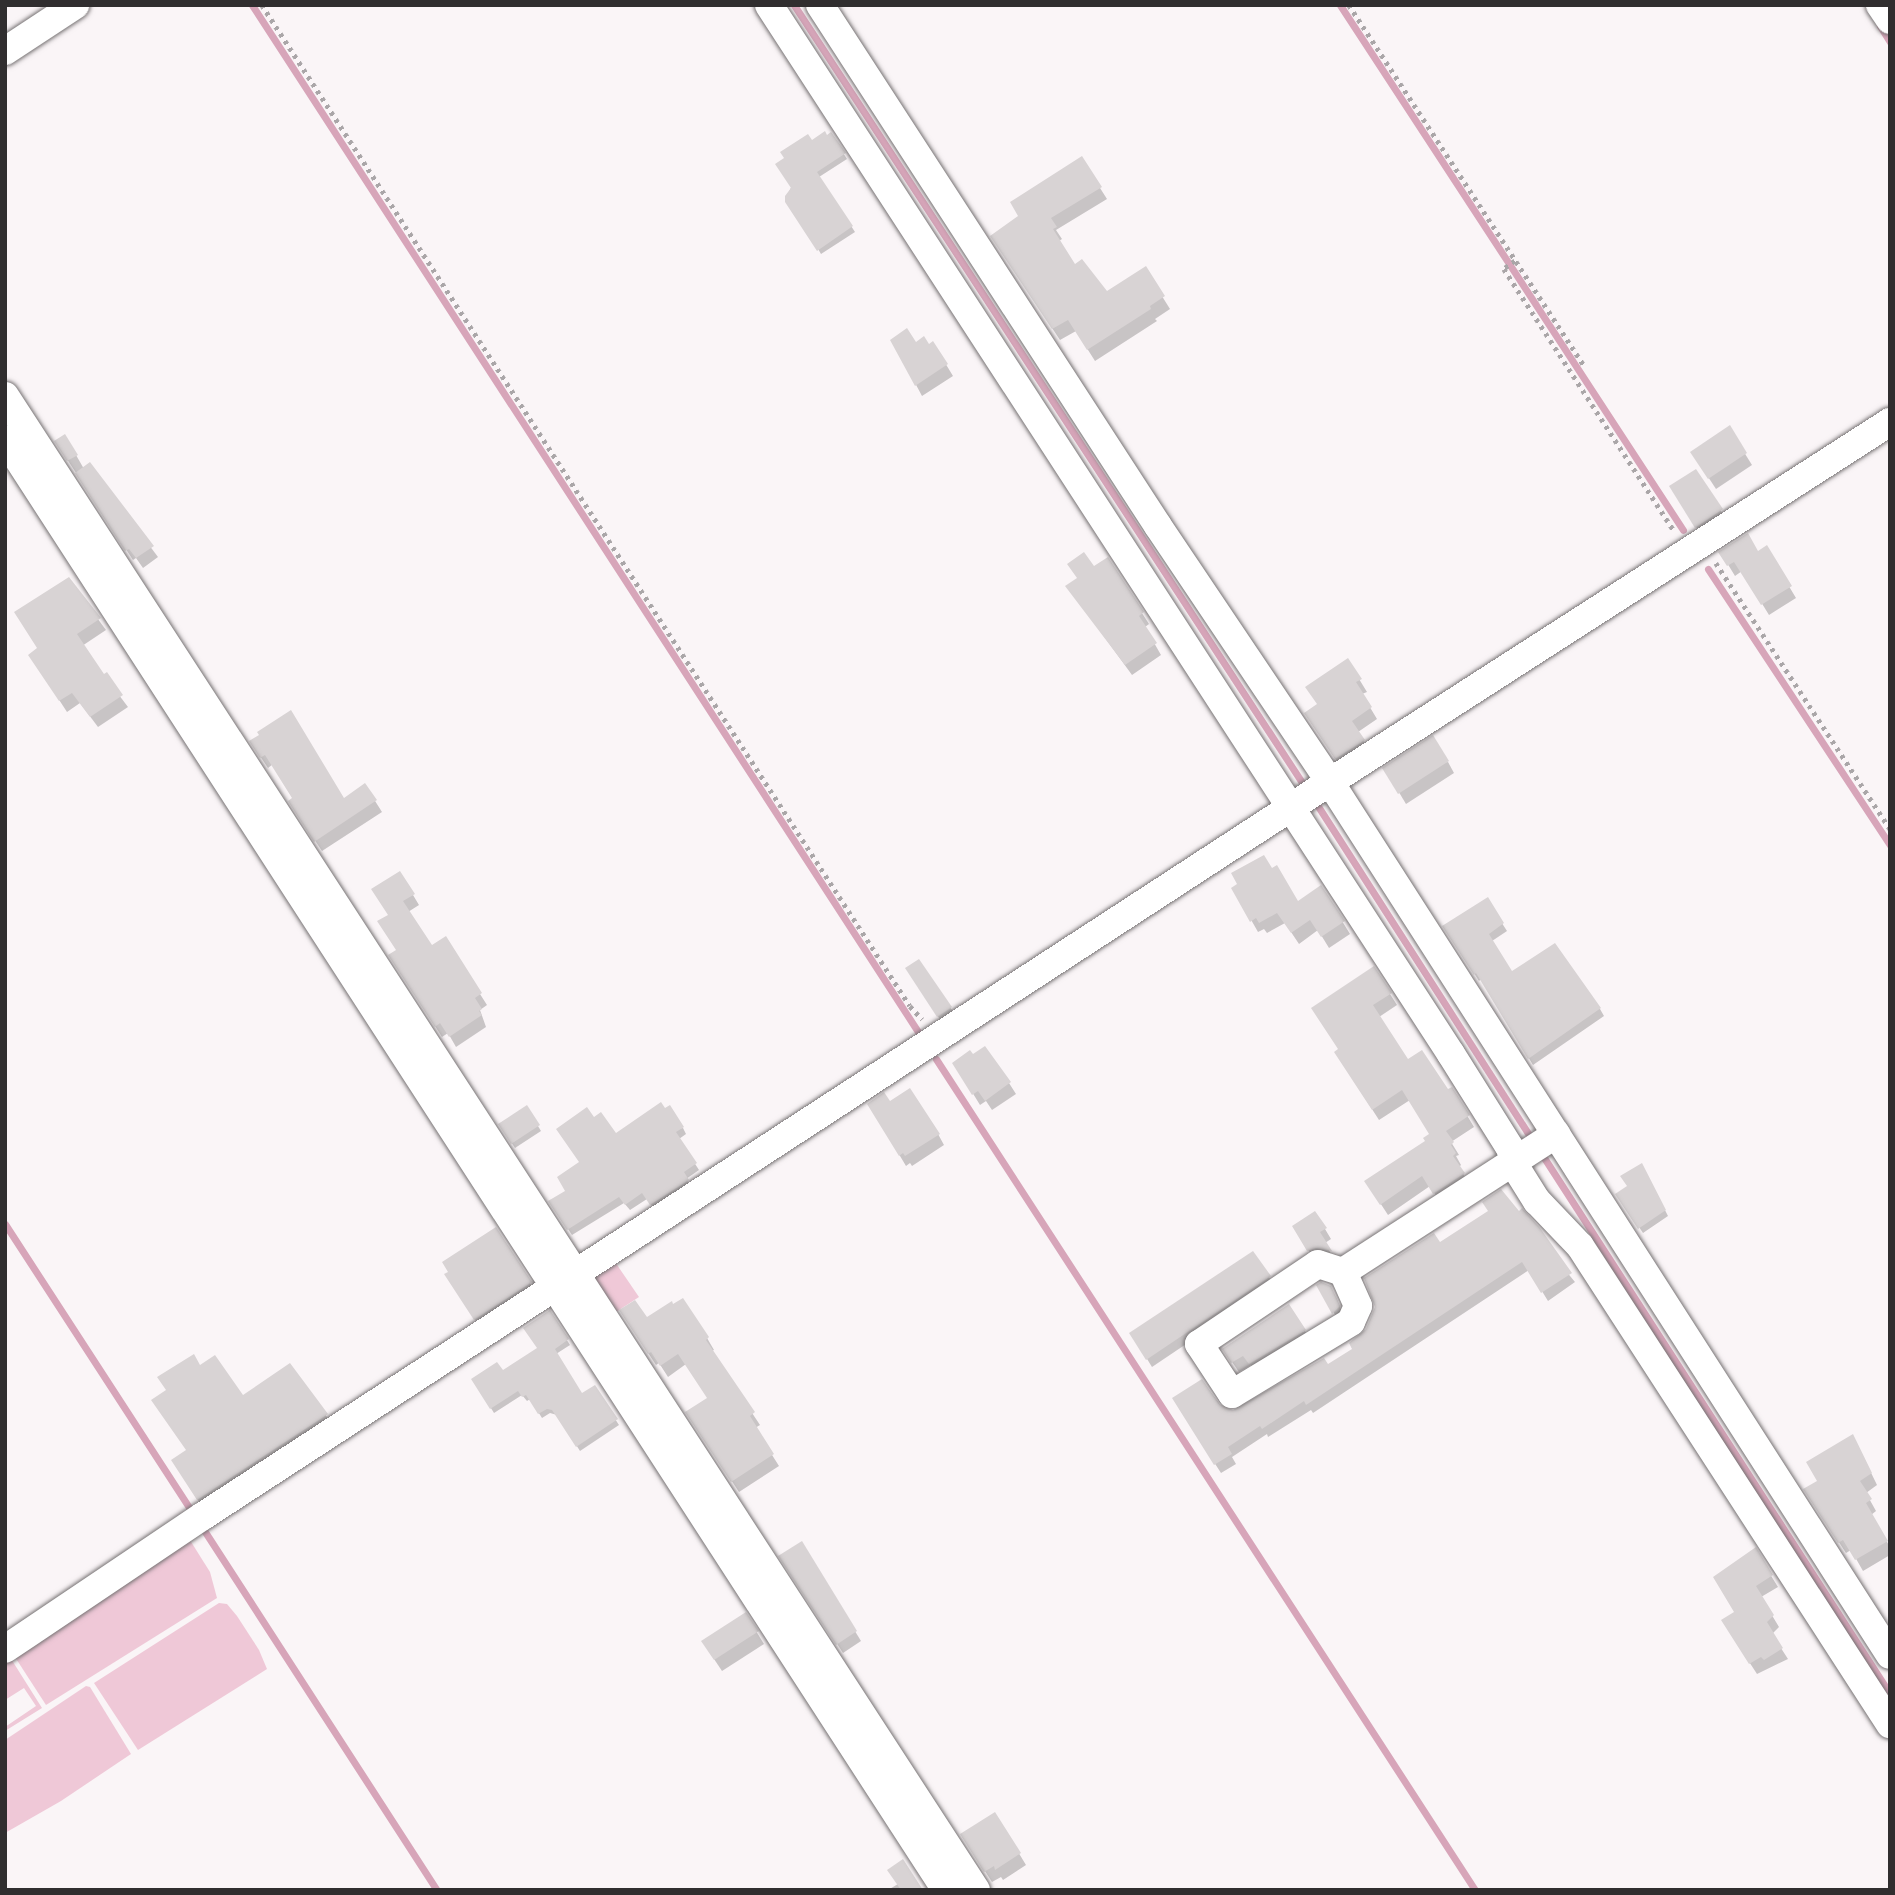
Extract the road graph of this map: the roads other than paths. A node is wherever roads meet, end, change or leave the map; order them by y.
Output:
1 (75, 5) edge
2 (769, 5) edge
3 (820, 5) edge
4 (1880, 5) edge
5 (1890, 20) edge
6 (5, 51) edge
7 (5, 396) edge
8 (1890, 422) edge
9 (5, 439) edge
10 (1311, 795) junction
11 (1469, 1042) junction
12 (1504, 1097) junction
13 (1536, 1146) junction
14 (1581, 1218) junction
15 (1343, 1272) junction
16 (566, 1280) junction
17 (5, 1650) edge
18 (1890, 1656) edge
19 (1890, 1724) edge
20 (946, 1890) edge
21 (976, 1890) edge

1 - 6 street
2 - 10 street
3 - 10 street
4 - 5 street
7 - 16 street
8 - 10 street
9 - 16 street
10 - 11 street
10 - 11 street
10 - 16 street
11 - 12 street
11 - 12 street
12 - 13 street
12 - 13 street
13 - 14 street
13 - 14 street
13 - 15 street
14 - 18 street
14 - 19 street
15 - 15 street
16 - 17 street
16 - 20 street
16 - 21 street

